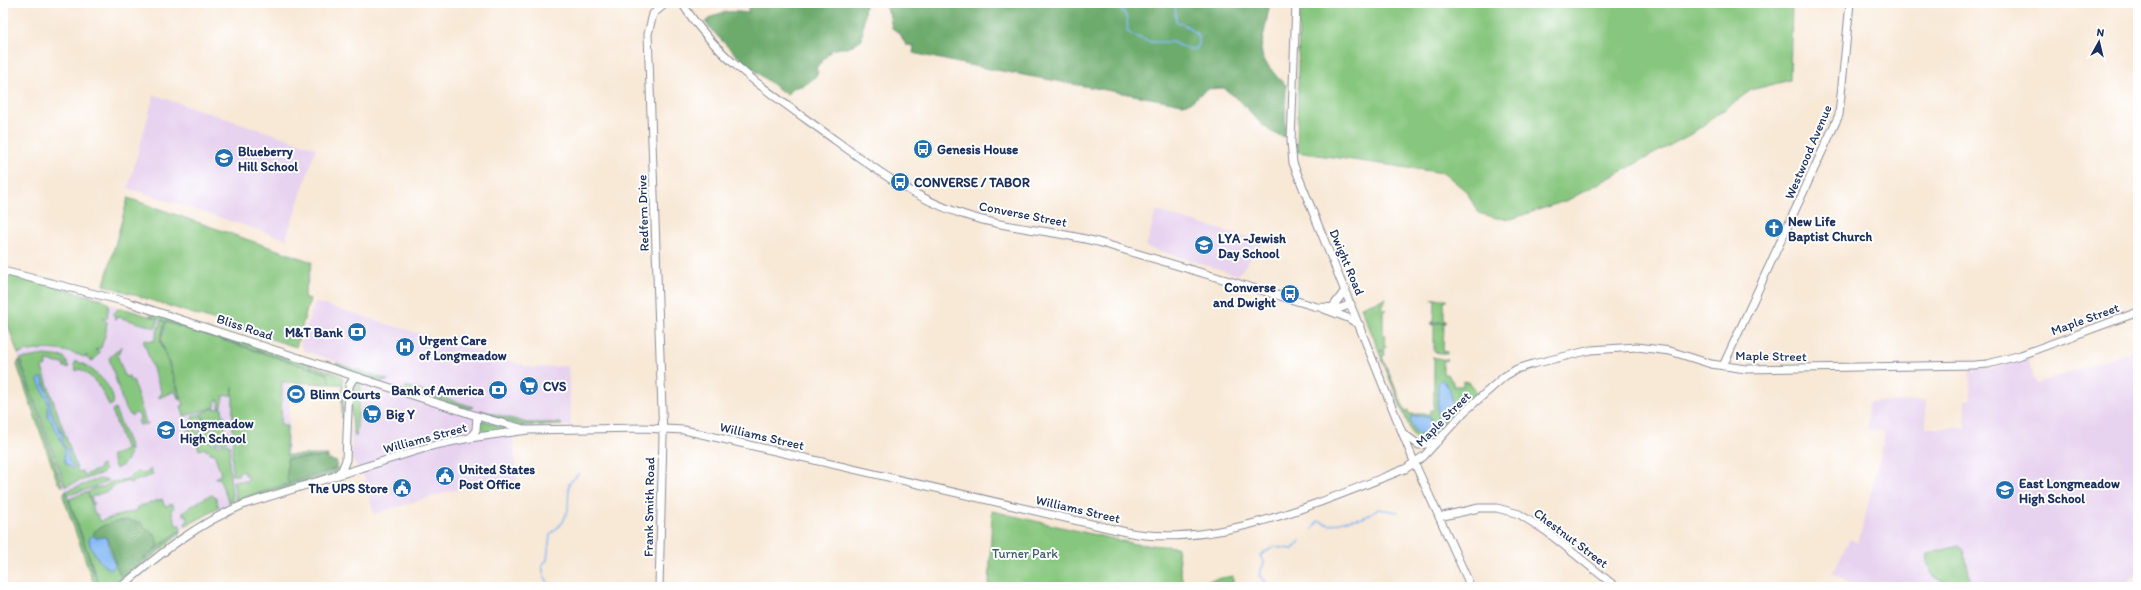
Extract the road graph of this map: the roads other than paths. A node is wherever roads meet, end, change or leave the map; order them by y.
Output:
1 (666, 3) edge
2 (682, 3) edge
3 (1296, 3) edge
4 (1850, 3) edge
5 (3, 271) edge
6 (1346, 288) junction
7 (1351, 304) junction
8 (1323, 308) junction
9 (1332, 308) junction
10 (2138, 312) edge
11 (1360, 326) junction
12 (1722, 366) junction
13 (339, 370) junction
14 (359, 377) junction
15 (349, 388) junction
16 (477, 416) junction
17 (663, 428) junction
18 (528, 430) junction
19 (1403, 433) junction
20 (470, 438) junction
21 (1438, 442) junction
22 (347, 452) junction
23 (1415, 464) junction
24 (359, 469) junction
25 (334, 476) junction
26 (1439, 517) junction
27 (120, 587) edge
28 (659, 587) edge
29 (1471, 587) edge
30 (1616, 587) edge

1 - 17 main road, Redfern Drive
2 - 8 main road, Converse Street
3 - 6 main road, Dwight Road
4 - 12 main road, Westwood Avenue
5 - 13 main road, Bliss Road
6 - 7 main road, Dwight Road
6 - 9 main road
7 - 9 main road, Converse Street
7 - 11 main road, Dwight Road
8 - 9 main road, Converse Street
8 - 11 main road
10 - 12 main road, Maple Street
11 - 19 main road, Dwight Road
12 - 21 main road, Maple Street
13 - 14 main road, Bliss Road
13 - 15 main road
14 - 15 main road
14 - 16 main road, Bliss Road
15 - 22 main road
16 - 18 main road, Bliss Road
16 - 20 main road
17 - 18 main road, Williams Street
17 - 23 main road, Williams Street
17 - 28 main road, Frank Smith Road
18 - 20 main road, Williams Street
19 - 21 main road
19 - 23 main road, Dwight Road
20 - 24 main road, Williams Street
21 - 23 main road, Maple Street
22 - 24 main road
22 - 25 main road
23 - 26 main road, Dwight Road
24 - 25 main road, Williams Street
25 - 27 main road, Williams Street
26 - 29 main road, Dwight Road
26 - 30 main road, Chestnut Street

